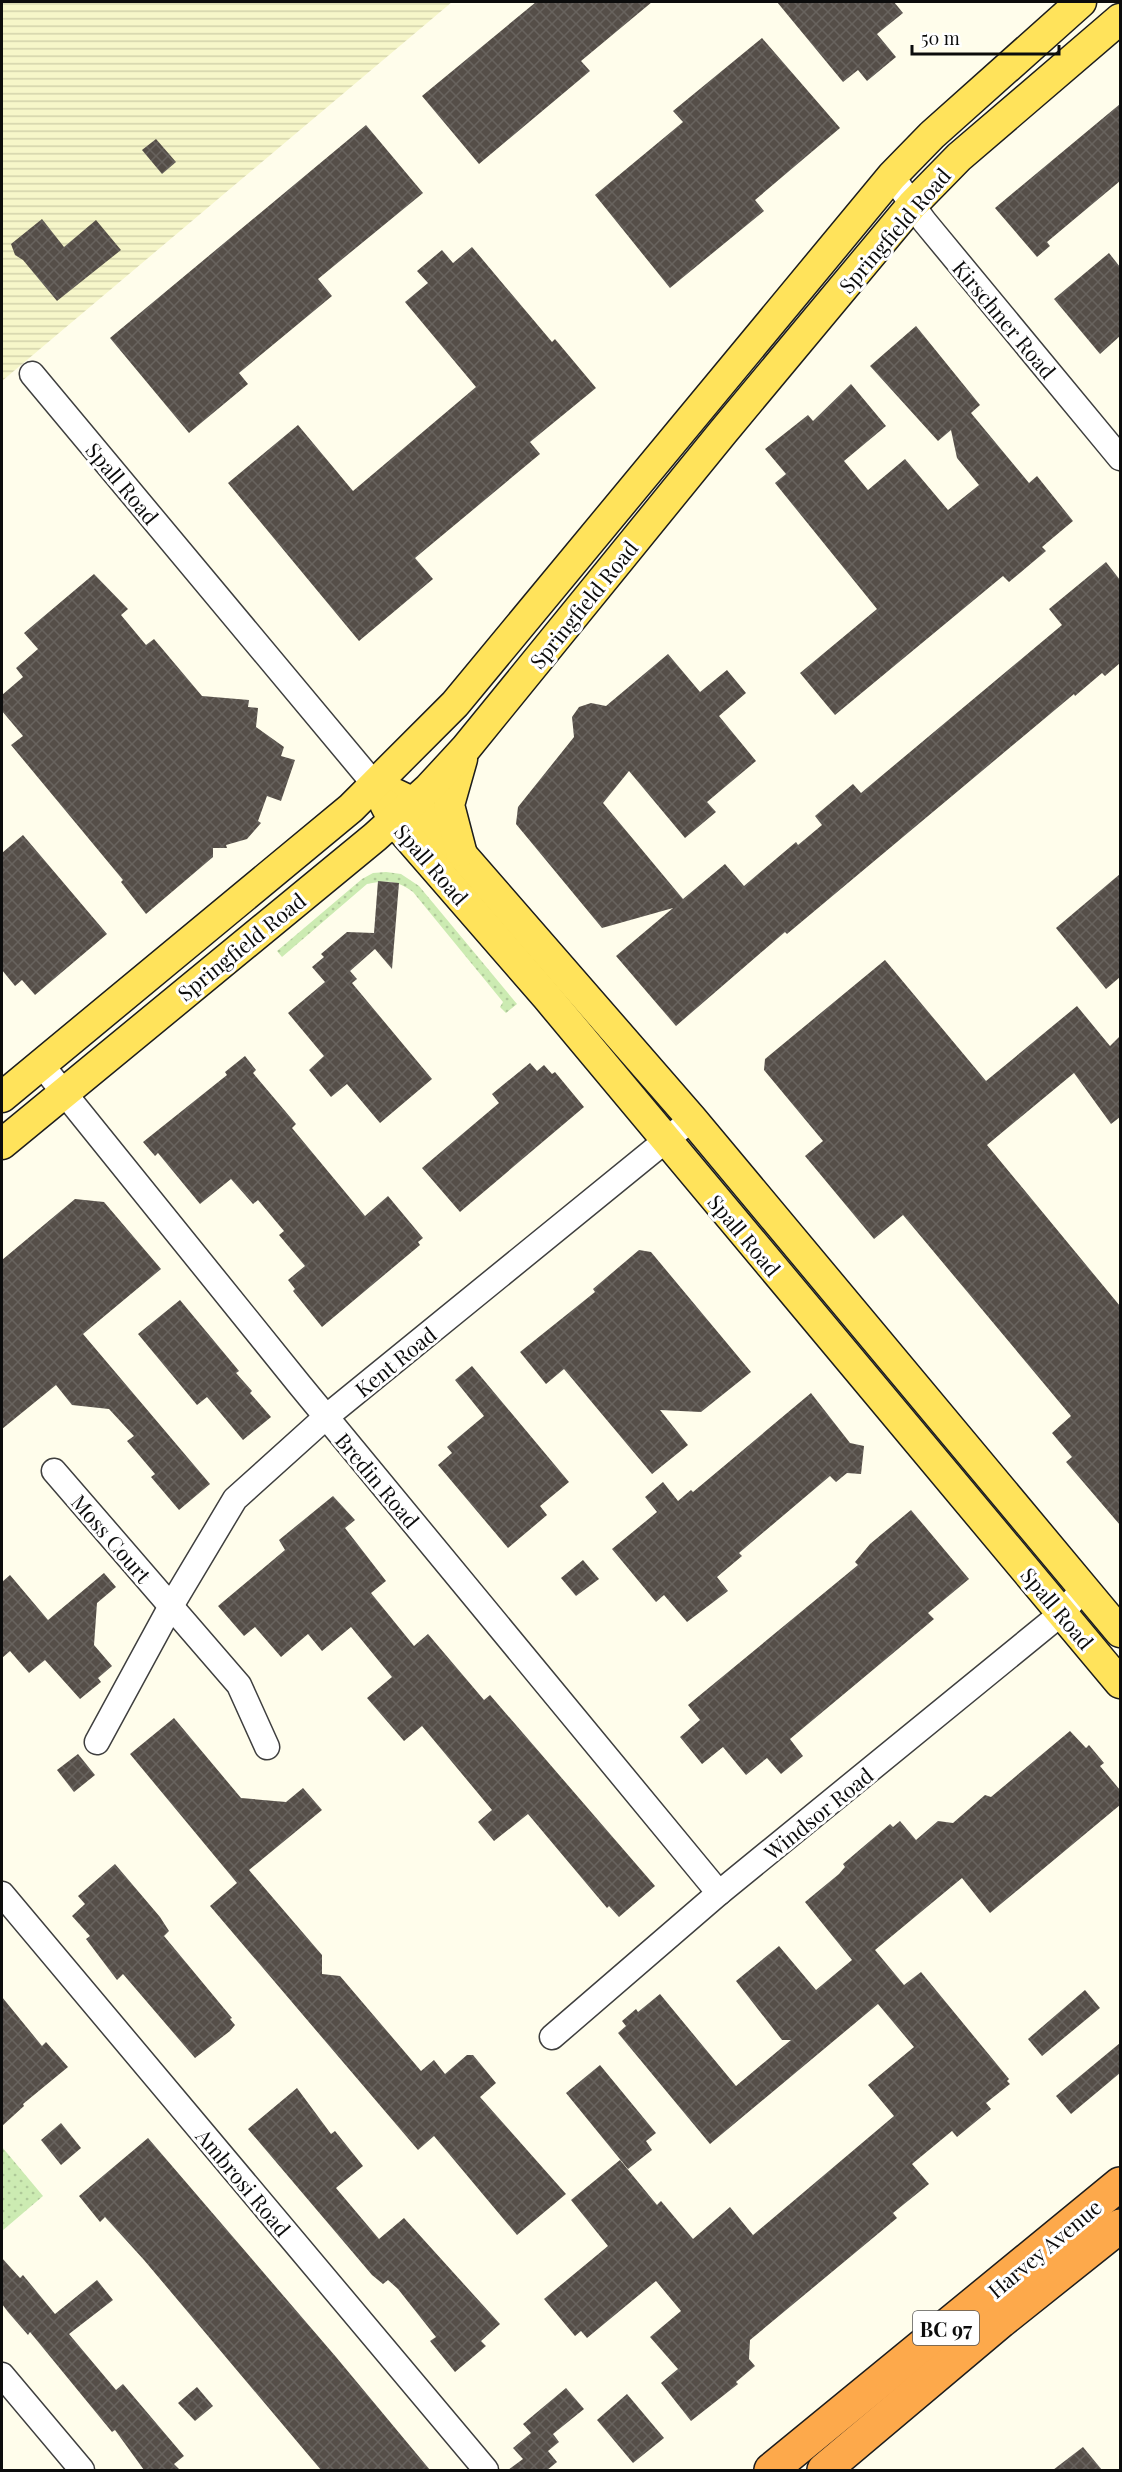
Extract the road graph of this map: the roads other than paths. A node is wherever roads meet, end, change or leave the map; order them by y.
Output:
1 (1081, 2) edge
2 (1120, 19) edge
3 (892, 176) junction
4 (912, 205) junction
5 (32, 374) dead end
6 (1120, 458) edge
7 (466, 748) junction
8 (375, 785) junction
9 (404, 812) junction
10 (464, 856) junction
11 (40, 1063) junction
12 (63, 1092) junction
13 (2, 1097) edge
14 (692, 1119) junction
15 (665, 1140) junction
16 (2, 1144) edge
17 (326, 1417) junction
18 (54, 1471) dead end
19 (1084, 1588) junction
20 (171, 1606) junction
21 (1062, 1613) junction
22 (1120, 1632) edge
23 (1120, 1683) edge
24 (97, 1742) dead end
25 (267, 1747) dead end
26 (719, 1893) junction
27 (2, 1894) edge
28 (552, 2037) dead end
29 (1120, 2184) edge
30 (1120, 2226) edge
31 (2, 2374) edge
32 (82, 2470) edge
33 (486, 2470) edge
34 (771, 2470) edge
35 (824, 2470) edge

1 - 3 main road, Springfield Road
2 - 4 main road, Springfield Road
3 - 4 street, Kirschner Road
3 - 8 main road, Springfield Road
4 - 6 street, Kirschner Road
4 - 7 main road, Springfield Road
5 - 8 street, Spall Road
7 - 9 main road, Springfield Road
7 - 10 main road
8 - 9 main road, Spall Road
8 - 11 main road, Springfield Road
9 - 10 main road, Spall Road
9 - 12 main road, Springfield Road
9 - 15 main road, Spall Road
10 - 14 main road, Spall Road
11 - 12 street, Bredin Road
11 - 13 main road, Springfield Road
12 - 16 main road, Springfield Road
12 - 17 street, Bredin Road
14 - 15 street, Kent Road
14 - 19 main road, Spall Road
15 - 17 street, Kent Road
15 - 21 main road, Spall Road
17 - 20 street, Kent Road
17 - 26 street, Bredin Road
18 - 20 street, Moss Court
19 - 21 street, Windsor Road
19 - 22 main road, Spall Road
20 - 24 street, Kent Road
20 - 25 street, Moss Court
21 - 23 main road, Spall Road
21 - 26 street, Windsor Road
26 - 28 street, Windsor Road
27 - 33 street, Ambrosi Road
29 - 34 highway, Harvey Avenue / BC 97
30 - 35 highway, Harvey Avenue / BC 97
31 - 32 street

